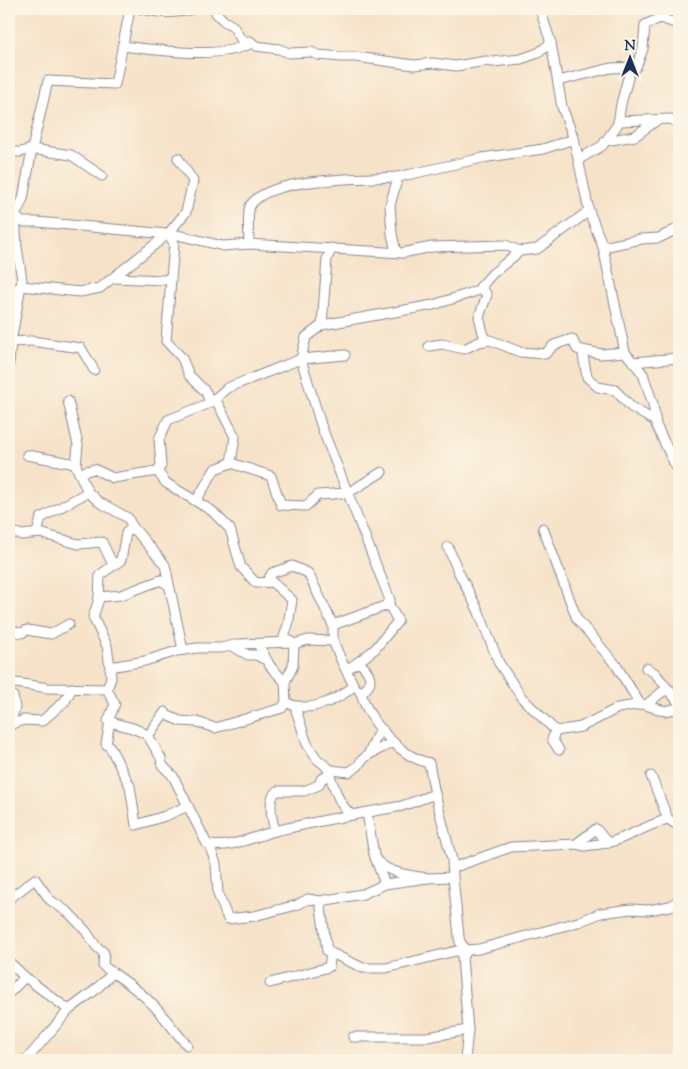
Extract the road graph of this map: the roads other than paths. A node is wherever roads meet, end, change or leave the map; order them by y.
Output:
1 (130, 9) edge
2 (141, 9) edge
3 (192, 9) edge
4 (216, 9) edge
5 (540, 9) edge
6 (679, 22) edge
7 (252, 43) junction
8 (551, 43) junction
9 (122, 46) junction
10 (631, 67) junction
11 (558, 81) junction
12 (658, 120) junction
13 (618, 121) junction
14 (679, 124) edge
15 (574, 139) junction
16 (606, 141) junction
17 (32, 149) junction
18 (9, 152) edge
19 (178, 158) dead end
20 (579, 159) junction
21 (102, 176) dead end
22 (398, 177) junction
23 (589, 211) junction
24 (12, 217) edge
25 (679, 228) edge
26 (168, 234) junction
27 (249, 244) junction
28 (332, 248) junction
29 (604, 248) junction
30 (520, 251) junction
31 (396, 252) junction
32 (170, 277) junction
33 (113, 278) junction
34 (21, 286) junction
35 (481, 286) junction
36 (9, 294) edge
37 (322, 326) junction
38 (485, 340) junction
39 (10, 342) edge
40 (429, 346) dead end
41 (582, 350) junction
42 (625, 352) junction
43 (345, 355) dead end
44 (679, 358) edge
45 (302, 359) junction
46 (633, 362) junction
47 (9, 363) edge
48 (94, 370) dead end
49 (213, 400) junction
50 (68, 401) dead end
51 (655, 421) junction
52 (27, 455) dead end
53 (231, 463) junction
54 (77, 468) junction
55 (157, 471) junction
56 (382, 472) dead end
57 (679, 473) edge
58 (88, 492) junction
59 (348, 493) junction
60 (196, 501) junction
61 (133, 527) junction
62 (543, 528) dead end
63 (9, 531) edge
64 (37, 534) junction
65 (448, 547) dead end
66 (114, 565) junction
67 (267, 582) junction
68 (168, 585) junction
69 (99, 597) junction
70 (388, 602) junction
71 (69, 624) dead end
72 (333, 626) junction
73 (9, 630) edge
74 (333, 641) junction
75 (293, 643) junction
76 (258, 644) junction
77 (232, 646) junction
78 (183, 650) junction
79 (266, 660) junction
80 (358, 662) junction
81 (110, 667) junction
82 (646, 668) dead end
83 (346, 670) junction
84 (9, 682) edge
85 (285, 682) junction
86 (354, 686) junction
87 (72, 688) junction
88 (107, 689) junction
89 (670, 690) junction
90 (9, 693) edge
91 (361, 693) junction
92 (286, 702) junction
93 (679, 703) edge
94 (643, 704) junction
95 (299, 706) junction
96 (679, 708) edge
97 (110, 721) junction
98 (9, 726) edge
99 (383, 730) junction
100 (556, 731) junction
101 (148, 736) junction
102 (393, 742) junction
103 (559, 750) dead end
104 (368, 755) junction
105 (328, 772) junction
106 (651, 776) dead end
107 (435, 794) junction
108 (188, 806) junction
109 (367, 813) junction
110 (352, 815) junction
111 (668, 819) junction
112 (679, 826) edge
113 (276, 831) junction
114 (608, 843) junction
115 (576, 844) junction
116 (213, 846) junction
117 (377, 861) junction
118 (453, 873) junction
119 (427, 878) junction
120 (385, 884) junction
121 (9, 899) edge
122 (679, 900) edge
123 (320, 901) junction
124 (468, 951) junction
125 (331, 953) junction
126 (9, 962) edge
127 (113, 973) junction
128 (26, 977) junction
129 (270, 983) dead end
130 (9, 993) edge
131 (69, 1010) junction
132 (468, 1030) junction
133 (352, 1037) dead end
134 (188, 1045) dead end
135 (24, 1060) edge
136 (465, 1060) edge

1 - 9 street
2 - 3 street
4 - 7 street
5 - 8 street
6 - 10 street
7 - 8 street
7 - 9 street
8 - 11 street
9 - 17 street
10 - 11 street
10 - 13 street
11 - 15 street
12 - 13 street
12 - 14 street
12 - 16 street
13 - 16 street
15 - 20 street
15 - 22 street
16 - 20 street
17 - 18 street
17 - 21 street
17 - 24 street
19 - 26 street
20 - 23 street
22 - 27 street
22 - 31 street
23 - 29 street
23 - 30 street
24 - 26 street
24 - 34 street
25 - 29 street
26 - 27 street
26 - 32 street
26 - 33 street
27 - 28 street
28 - 31 street
28 - 37 street
29 - 42 street
30 - 31 street
30 - 35 street
32 - 33 street
32 - 49 street
33 - 34 street
34 - 36 street
34 - 39 street
35 - 37 street
35 - 38 street
37 - 45 street
38 - 40 street
38 - 41 street
39 - 47 street
39 - 48 street
41 - 42 street
41 - 51 street
42 - 46 street
43 - 45 street
44 - 46 street
45 - 49 street
45 - 59 street
46 - 51 street
49 - 53 street
49 - 55 street
50 - 54 street
51 - 57 street
52 - 54 street
53 - 59 street
53 - 60 street
54 - 55 street
54 - 58 street
55 - 60 street
56 - 59 street
58 - 61 street
58 - 64 street
59 - 70 street
60 - 67 street
61 - 66 street
61 - 68 street
62 - 94 street
63 - 64 street
64 - 66 street
65 - 100 street
66 - 69 street
67 - 72 street
67 - 75 street
68 - 69 street
68 - 78 street
69 - 81 street
70 - 72 street
70 - 80 street
71 - 73 street
72 - 74 street
74 - 75 street
74 - 83 street
75 - 76 street
75 - 85 street
76 - 77 street
76 - 79 street
77 - 78 street
77 - 79 street
78 - 81 street
79 - 85 street
80 - 83 street
80 - 91 street
81 - 88 street
82 - 89 street
83 - 86 street
84 - 87 street
85 - 92 street
86 - 91 street
86 - 95 street
87 - 88 street
87 - 98 street
88 - 97 street
89 - 93 street
89 - 94 street
90 - 98 street
91 - 99 street
92 - 95 street
92 - 101 street
94 - 96 street
94 - 100 street
95 - 105 street
97 - 101 street
97 - 108 street
99 - 102 street
99 - 104 street
100 - 103 street
101 - 108 street
102 - 104 street
102 - 107 street
104 - 105 street
105 - 110 street
105 - 113 street
106 - 111 street
107 - 109 street
107 - 118 street
108 - 116 street
109 - 110 street
109 - 117 street
110 - 113 street
111 - 112 street
111 - 114 street
113 - 116 street
114 - 115 street
114 - 115 street
115 - 118 street
116 - 123 street
117 - 119 street
117 - 120 street
118 - 119 street
118 - 124 street
119 - 120 street
120 - 123 street
121 - 127 street
122 - 124 street
123 - 125 street
124 - 125 street
124 - 132 street
125 - 129 street
126 - 128 street
127 - 131 street
127 - 134 street
128 - 130 street
128 - 131 street
131 - 135 street
132 - 133 street
132 - 136 street

